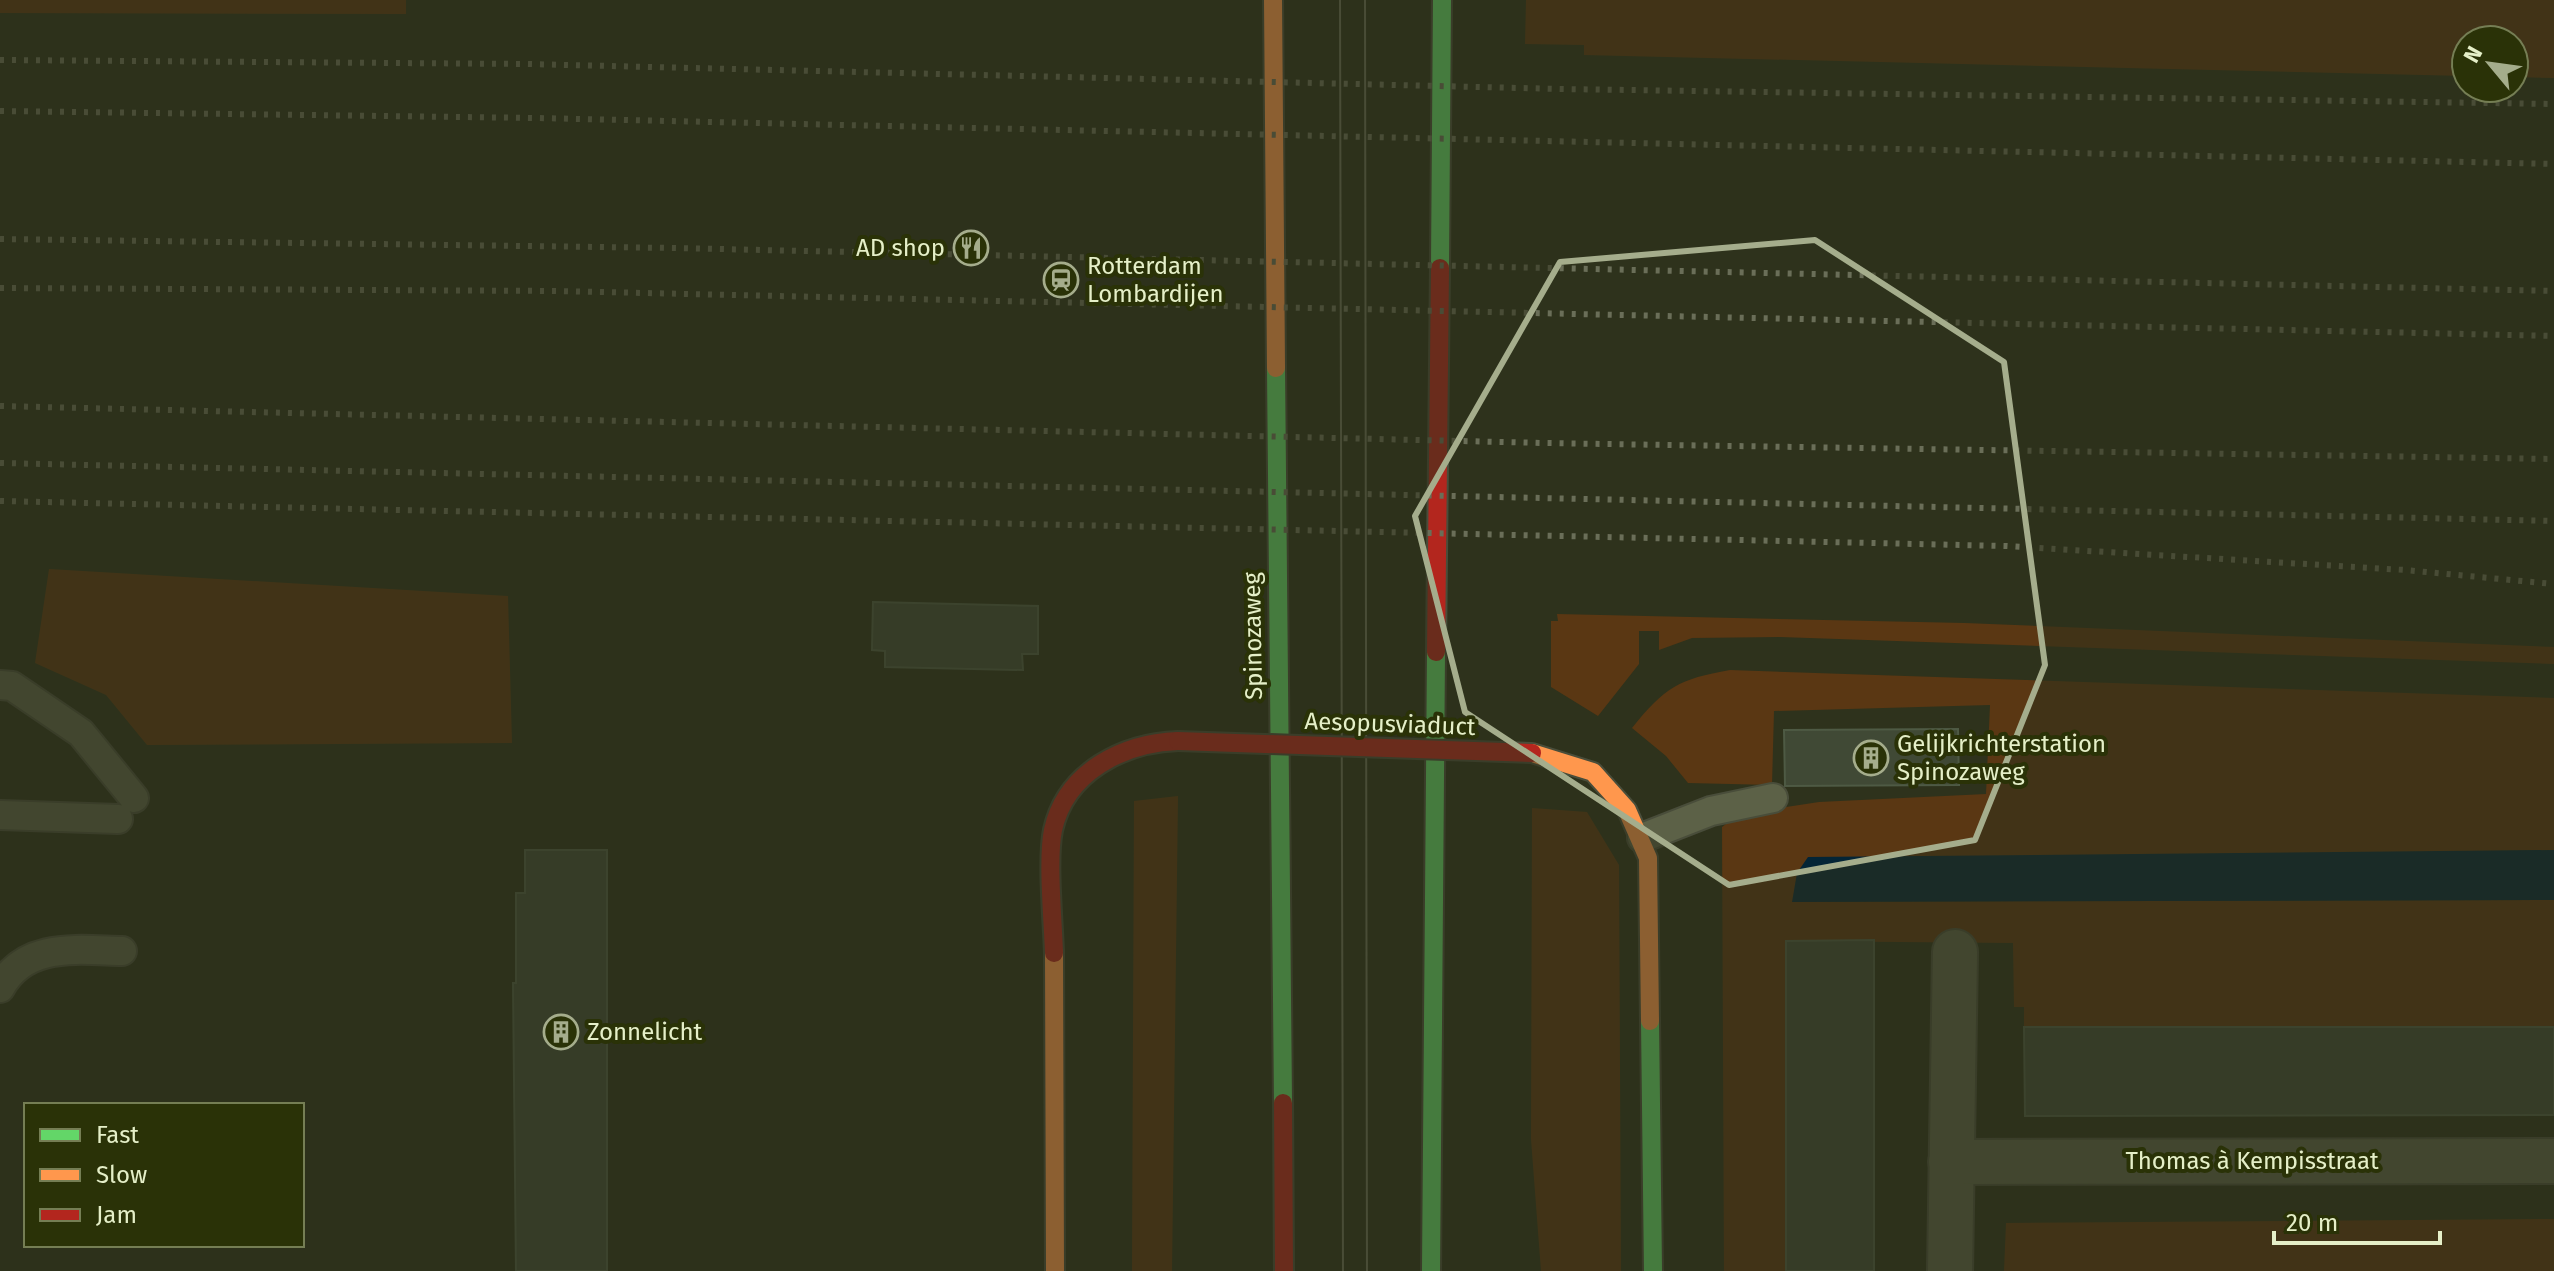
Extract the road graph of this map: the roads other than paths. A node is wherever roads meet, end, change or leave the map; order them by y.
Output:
1 (1273, 0) edge
2 (1442, 0) edge
3 (0, 685) edge
4 (1773, 798) dead end
5 (0, 815) edge
6 (1642, 838) junction
7 (122, 951) dead end
8 (1955, 952) dead end
9 (0, 988) edge
10 (2554, 1161) edge
11 (1951, 1162) junction
12 (1055, 1271) edge
13 (1284, 1271) edge
14 (1431, 1271) edge
15 (1653, 1271) edge
16 (1950, 1271) edge

1 - 13 main road, Spinozaweg
2 - 14 main road
3 - 5 lane
4 - 6 lane
6 - 12 main road, Aesopusviaduct, bridge
6 - 15 main road, Aesopusviaduct
7 - 9 lane
8 - 11 street
10 - 11 street, Thomas à Kempisstraat
11 - 16 street

